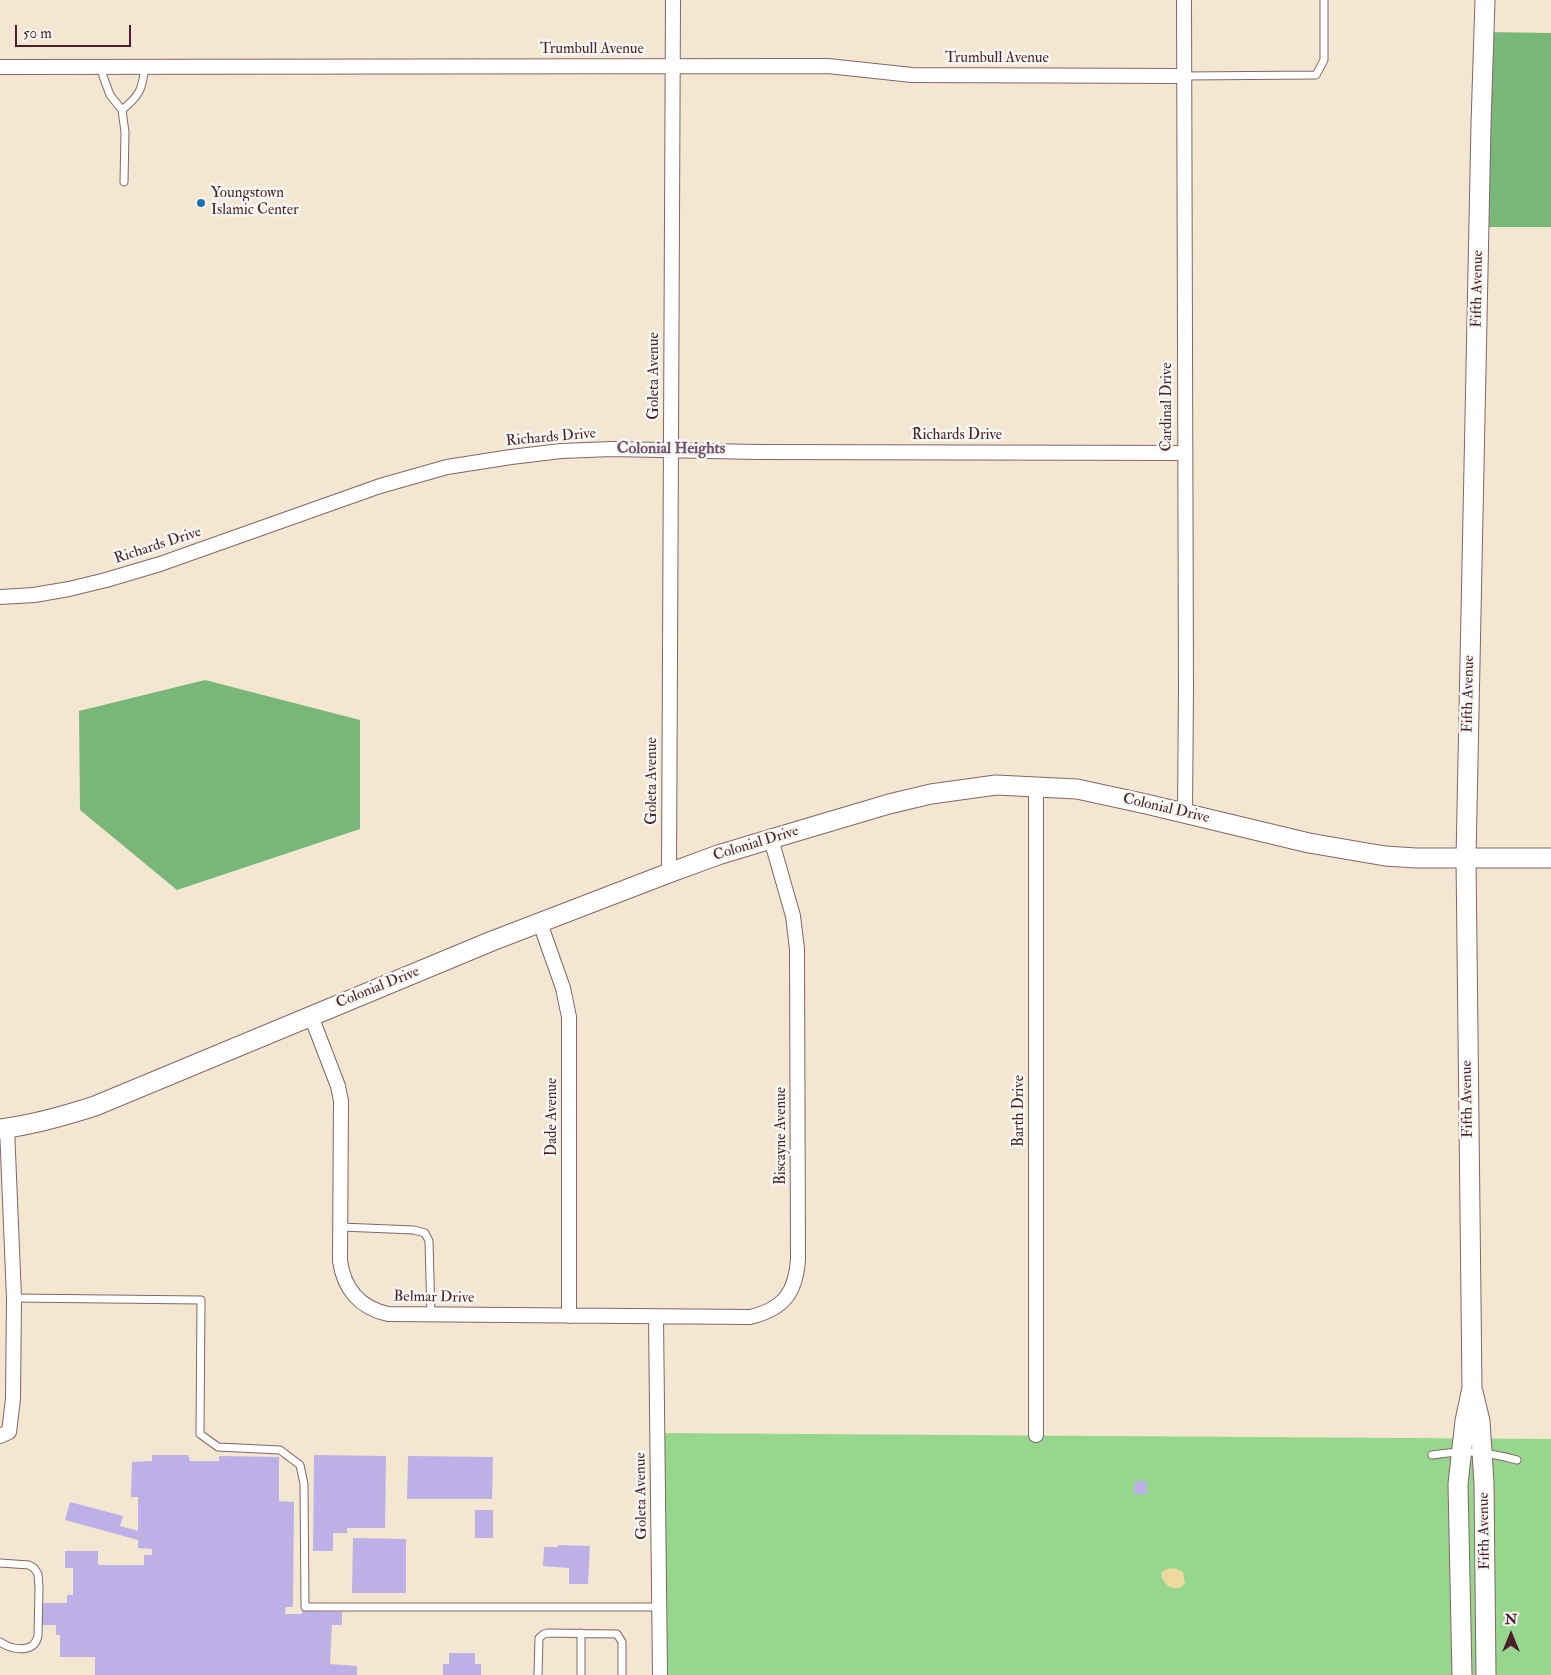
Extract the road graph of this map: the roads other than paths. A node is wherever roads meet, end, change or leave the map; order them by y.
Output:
1 (673, 0) edge
2 (1184, 0) edge
3 (1324, 0) edge
4 (1485, 0) edge
5 (673, 66) junction
6 (0, 67) edge
7 (102, 67) junction
8 (145, 67) junction
9 (1184, 76) junction
10 (122, 110) junction
11 (124, 182) dead end
12 (670, 450) junction
13 (1185, 453) junction
14 (0, 597) edge
15 (1036, 787) junction
16 (1185, 814) junction
17 (771, 839) junction
18 (1466, 858) junction
19 (1551, 858) edge
20 (668, 873) junction
21 (540, 923) junction
22 (311, 1016) junction
23 (4, 1128) edge
24 (340, 1227) junction
25 (14, 1298) junction
26 (431, 1315) junction
27 (569, 1316) junction
28 (656, 1317) junction
29 (1472, 1388) junction
30 (1036, 1435) dead end
31 (0, 1436) edge
32 (1461, 1451) junction
33 (1482, 1452) junction
34 (1432, 1455) dead end
35 (1517, 1460) dead end
36 (0, 1564) edge
37 (660, 1608) junction
38 (581, 1633) junction
39 (0, 1642) edge
40 (538, 1675) edge
41 (581, 1675) edge
42 (622, 1675) edge
43 (660, 1675) edge
44 (1462, 1675) edge
45 (1486, 1675) edge

1 - 5 street, Goleta Avenue
2 - 9 street, Cardinal Drive
3 - 9 lane
4 - 18 street, Fifth Avenue
5 - 8 street, Trumbull Avenue
5 - 9 street, Trumbull Avenue
5 - 12 street, Goleta Avenue
6 - 7 street, Trumbull Avenue
7 - 8 street, Trumbull Avenue
7 - 10 lane
8 - 10 lane
9 - 13 street, Cardinal Drive
10 - 11 lane
12 - 13 street, Richards Drive
12 - 14 street, Richards Drive
12 - 20 street, Goleta Avenue
13 - 16 street, Cardinal Drive
15 - 16 street, Colonial Drive
15 - 17 street, Colonial Drive
15 - 30 street, Barth Drive
16 - 18 street, Colonial Drive
17 - 20 street, Colonial Drive
17 - 28 street, Biscayne Avenue
18 - 19 street, Colonial Drive
18 - 29 street, Fifth Avenue
20 - 21 street, Colonial Drive
21 - 22 street, Colonial Drive
21 - 27 street, Dade Avenue
22 - 23 street, Colonial Drive
22 - 24 street, Belmar Drive
23 - 25 street
24 - 26 street, Belmar Drive
24 - 26 lane
25 - 31 street
25 - 37 lane
26 - 27 street, Belmar Drive
27 - 28 street, Belmar Drive
28 - 37 street, Goleta Avenue
29 - 32 street, Fifth Avenue
29 - 33 street, Fifth Avenue
32 - 33 lane
32 - 34 lane
32 - 44 street, Fifth Avenue
33 - 35 lane
33 - 45 street, Fifth Avenue
36 - 39 lane
37 - 43 street, Goleta Avenue
38 - 40 lane
38 - 41 lane
38 - 42 lane

